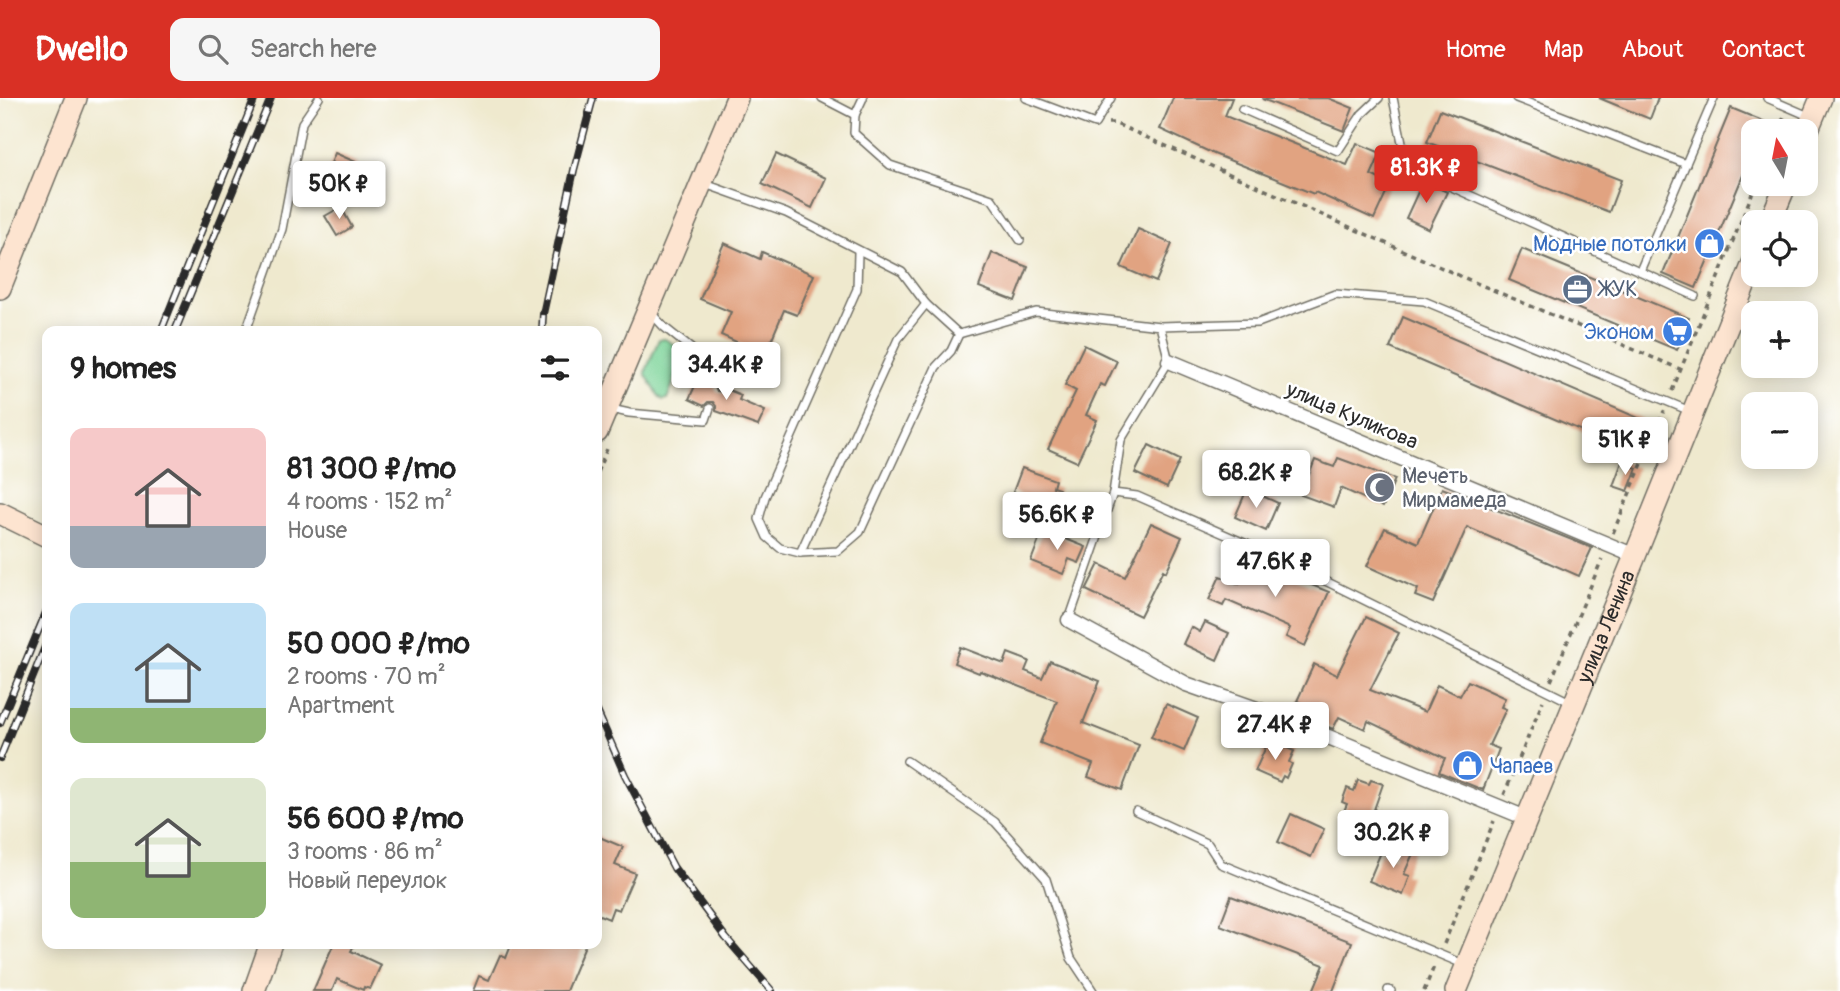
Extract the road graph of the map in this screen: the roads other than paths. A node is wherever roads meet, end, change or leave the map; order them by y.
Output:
1 (76, 98) edge
2 (319, 98) edge
3 (737, 98) edge
4 (822, 98) edge
5 (863, 98) edge
6 (1026, 98) edge
7 (1111, 98) edge
8 (1379, 98) edge
9 (1393, 98) edge
10 (1516, 98) edge
11 (1714, 98) edge
12 (1767, 98) edge
13 (1821, 98) edge
14 (1038, 100) edge
15 (1241, 109) dead end
16 (855, 115) junction
17 (1798, 119) edge
18 (1812, 119) edge
19 (1686, 164) junction
20 (702, 183) junction
21 (1020, 240) dead end
22 (858, 252) junction
23 (1640, 271) junction
24 (1743, 287) edge
25 (0, 288) edge
26 (1695, 296) dead end
27 (926, 304) junction
28 (649, 309) junction
29 (248, 326) edge
30 (1160, 326) junction
31 (959, 334) junction
32 (1169, 361) junction
33 (720, 386) dead end
34 (607, 408) junction
35 (710, 408) dead end
36 (1692, 412) junction
37 (602, 420) edge
38 (1113, 493) junction
39 (0, 513) edge
40 (42, 534) edge
41 (800, 553) junction
42 (1635, 556) junction
43 (1069, 620) joint
44 (1573, 703) junction
45 (907, 761) dead end
46 (1136, 811) dead end
47 (1526, 818) junction
48 (269, 949) edge
49 (1467, 965) junction
50 (254, 991) edge
51 (1093, 991) edge
52 (1456, 991) edge

1 - 25 street
2 - 29 lane
3 - 20 street
4 - 16 lane
5 - 16 lane
6 - 14 lane
7 - 14 lane
8 - 15 lane
9 - 23 lane
10 - 19 lane
11 - 19 lane
12 - 17 lane
13 - 18 street
16 - 21 lane
19 - 23 lane
20 - 22 lane
20 - 28 street
22 - 27 lane
22 - 41 lane
23 - 26 lane
24 - 36 street, улица Ленина
27 - 31 lane
27 - 41 lane
28 - 33 lane
28 - 34 street
30 - 31 lane
30 - 32 lane
30 - 36 lane
31 - 41 lane
32 - 38 lane
32 - 42 street, улица Куликова
34 - 35 lane
34 - 37 street
36 - 42 street, улица Ленина
38 - 43 lane
38 - 44 lane
39 - 40 street
42 - 44 street, улица Ленина
43 - 47 street
44 - 47 street, улица Ленина
45 - 51 lane
46 - 49 lane
47 - 49 street, улица Ленина
48 - 50 street
49 - 52 street, улица Ленина

